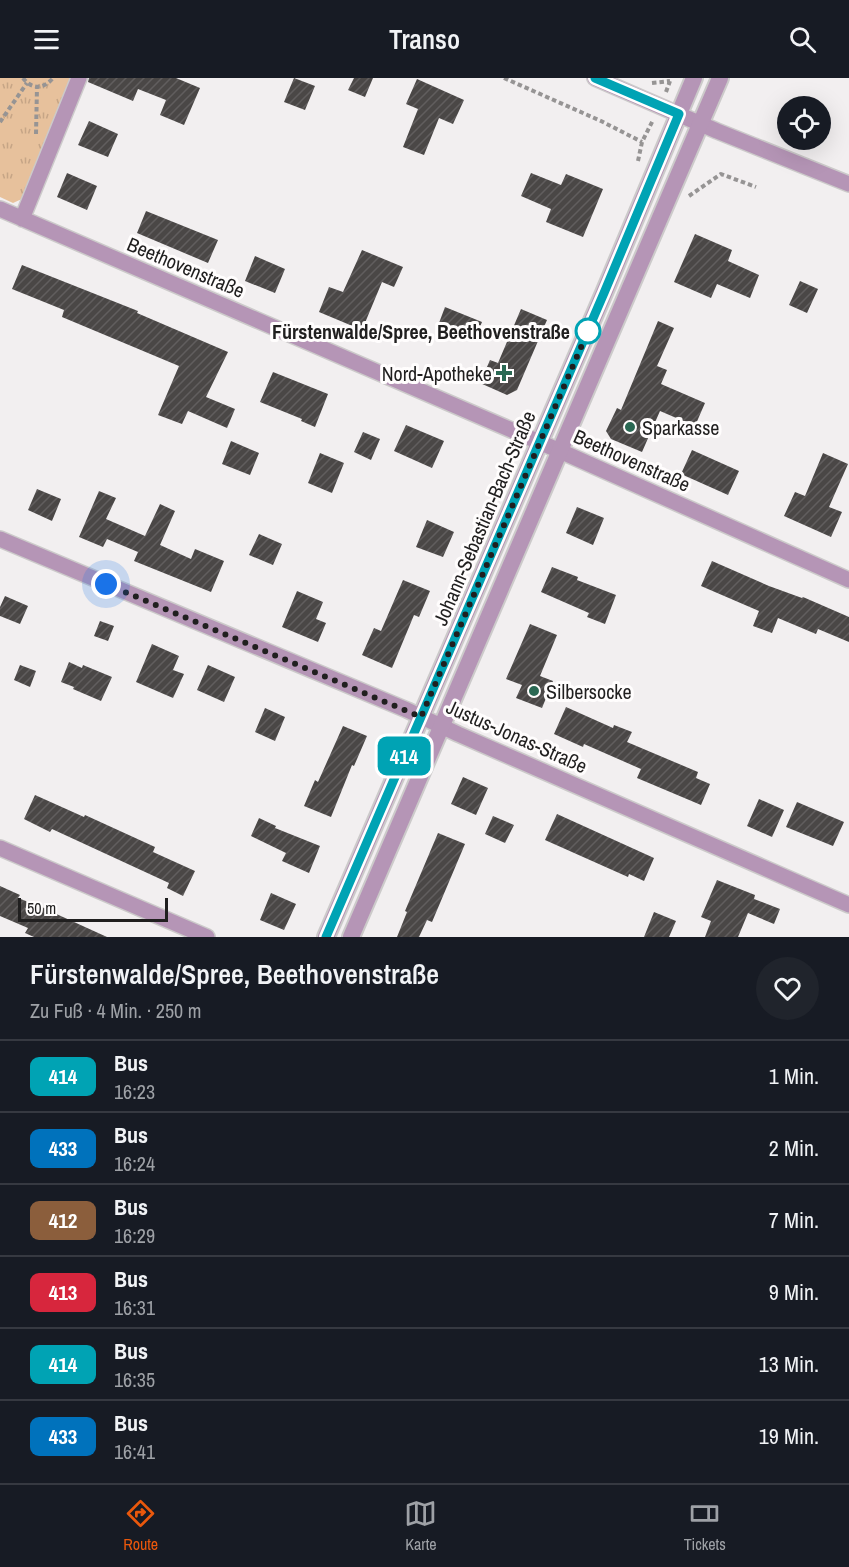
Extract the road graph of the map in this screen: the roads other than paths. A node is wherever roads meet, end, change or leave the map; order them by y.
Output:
1 (79, 78) edge
2 (595, 78) edge
3 (694, 78) edge
4 (720, 78) edge
5 (679, 114) junction
6 (700, 124) junction
7 (849, 184) edge
8 (0, 209) edge
9 (22, 219) junction
10 (539, 443) junction
11 (560, 451) junction
12 (0, 539) edge
13 (849, 580) edge
14 (421, 717) junction
15 (441, 726) junction
16 (0, 848) edge
17 (849, 905) edge
18 (207, 937) edge
19 (326, 937) edge
20 (351, 937) edge

1 - 9 street
2 - 5 street
3 - 5 street, Johann-Sebastian-Bach-Straße
4 - 6 street
5 - 6 street
5 - 10 street, Johann-Sebastian-Bach-Straße
6 - 7 street
6 - 11 street
8 - 9 street, Beethovenstraße
9 - 10 street, Beethovenstraße
10 - 11 street, Beethovenstraße
10 - 14 street, Johann-Sebastian-Bach-Straße
11 - 13 street, Beethovenstraße
11 - 15 street
12 - 14 street, Justus-Jonas-Straße
14 - 15 street, Justus-Jonas-Straße
14 - 19 street, Johann-Sebastian-Bach-Straße
15 - 17 street, Justus-Jonas-Straße
15 - 20 street
16 - 18 street

